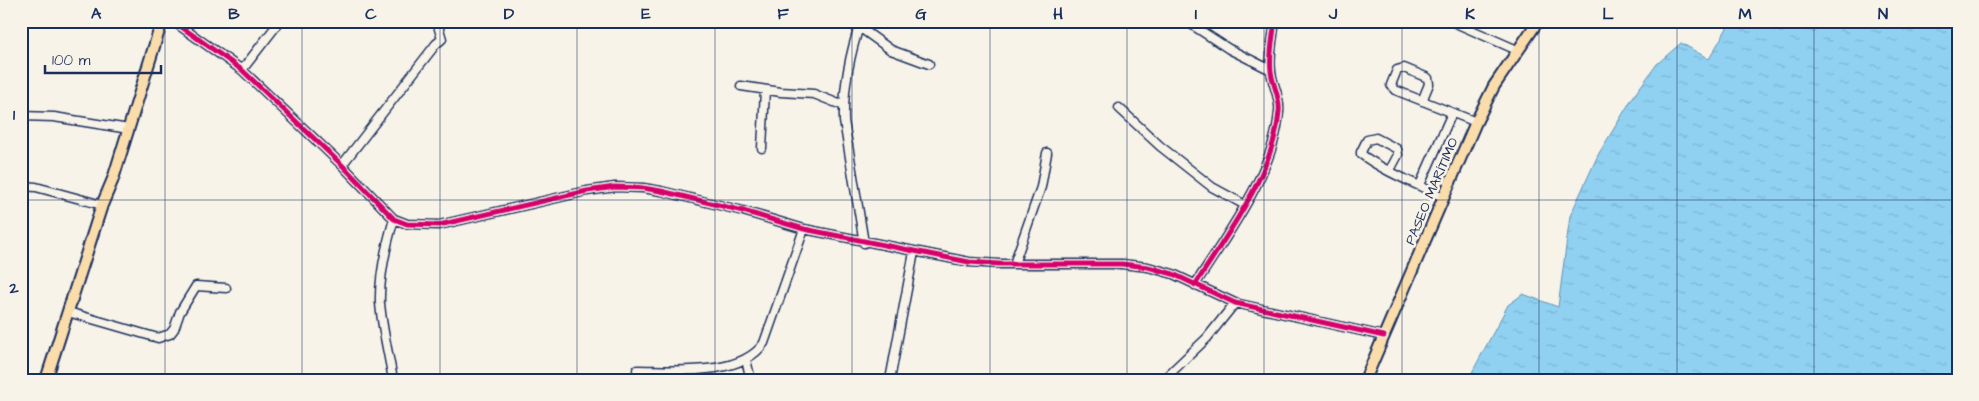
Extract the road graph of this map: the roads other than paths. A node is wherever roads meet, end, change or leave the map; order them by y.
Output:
1 (162, 21) edge
2 (173, 21) edge
3 (280, 21) edge
4 (851, 21) edge
5 (1186, 21) edge
6 (1274, 21) edge
7 (1451, 21) edge
8 (1538, 21) edge
9 (860, 24) edge
10 (440, 29) dead end
11 (1517, 50) junction
12 (929, 64) dead end
13 (242, 70) junction
14 (1271, 70) junction
15 (741, 86) dead end
16 (766, 90) junction
17 (1422, 101) junction
18 (844, 106) junction
19 (1119, 108) dead end
20 (1452, 113) junction
21 (21, 116) edge
22 (1476, 122) junction
23 (129, 129) junction
24 (762, 148) dead end
25 (1047, 152) dead end
26 (342, 165) junction
27 (1390, 170) junction
28 (1420, 185) junction
29 (21, 186) edge
30 (1443, 197) junction
31 (102, 204) junction
32 (1245, 205) junction
33 (394, 220) junction
34 (804, 229) junction
35 (864, 242) junction
36 (914, 252) junction
37 (1014, 264) junction
38 (1196, 285) junction
39 (226, 288) dead end
40 (1235, 303) junction
41 (68, 312) junction
42 (1384, 336) junction
43 (746, 360) junction
44 (637, 370) dead end
45 (46, 380) edge
46 (393, 380) edge
47 (751, 380) edge
48 (890, 380) edge
49 (1164, 380) edge
50 (1365, 380) edge

1 - 23 main road
2 - 13 street
3 - 13 street
4 - 9 street
5 - 14 street
6 - 14 street
7 - 11 street
8 - 11 main road, PASEO MARÍTIMO
9 - 12 street
9 - 18 street
10 - 26 street
11 - 22 main road, PASEO MARÍTIMO
13 - 26 street
14 - 32 street
15 - 16 street
16 - 18 street
16 - 24 street
17 - 17 street
17 - 20 street
18 - 35 street
19 - 32 street
20 - 22 street
20 - 28 street
21 - 23 street
22 - 30 main road, PASEO MARÍTIMO
23 - 31 main road
25 - 37 street
26 - 33 street
27 - 27 street
27 - 28 street
28 - 30 street
29 - 31 street
30 - 42 main road, PASEO MARÍTIMO
31 - 41 main road
32 - 38 street
33 - 34 street
33 - 46 street
34 - 35 street
34 - 43 street
35 - 36 street
36 - 37 street
36 - 48 street
37 - 38 street
38 - 40 street
39 - 41 street
40 - 42 street
40 - 49 street
41 - 45 main road
42 - 50 main road, PASEO MARÍTIMO
43 - 44 street
43 - 47 street

